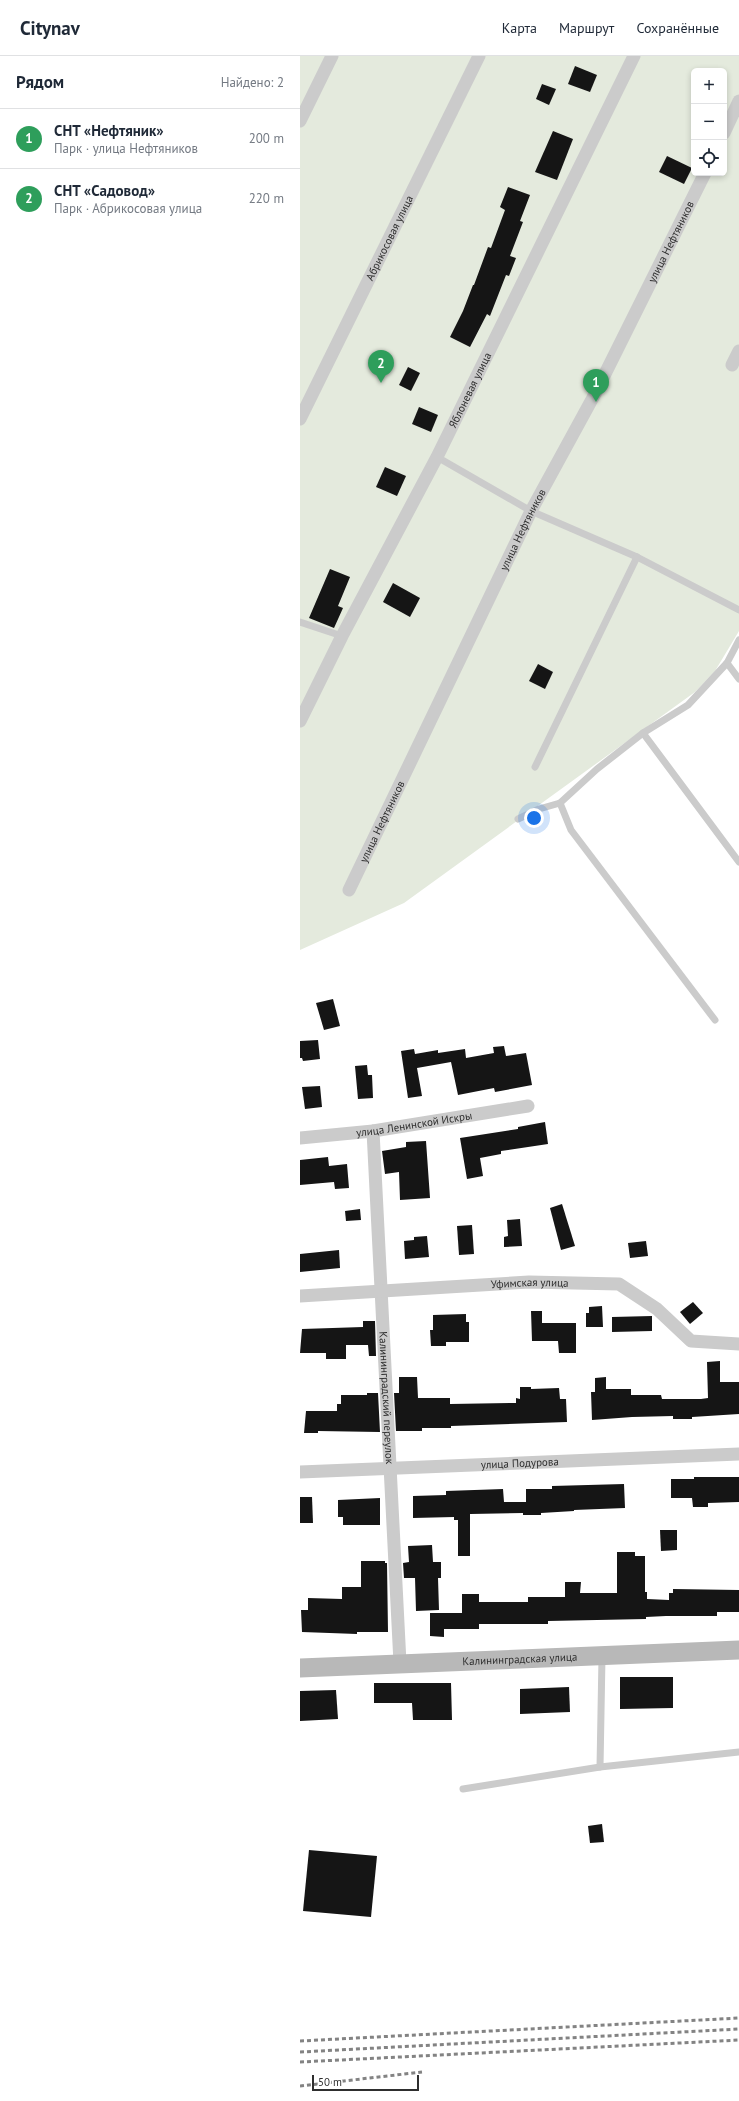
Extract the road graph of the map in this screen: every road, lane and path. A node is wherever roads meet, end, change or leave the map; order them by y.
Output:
1 (332, 56) edge
2 (479, 56) edge
3 (634, 56) edge
4 (739, 101) edge
5 (300, 121) edge
6 (727, 127) edge
7 (704, 176) edge
8 (739, 351) edge
9 (732, 365) dead end
10 (300, 419) edge
11 (437, 457) junction
12 (531, 511) junction
13 (637, 557) junction
14 (739, 610) edge
15 (300, 622) edge
16 (342, 636) junction
17 (739, 640) edge
18 (727, 663) junction
19 (739, 679) edge
20 (300, 721) edge
21 (643, 733) junction
22 (535, 767) dead end
23 (560, 803) junction
24 (518, 819) dead end
25 (739, 862) edge
26 (349, 890) dead end
27 (715, 1020) dead end
28 (528, 1106) dead end
29 (373, 1131) junction
30 (300, 1138) edge
31 (381, 1290) junction
32 (300, 1296) edge
33 (739, 1344) edge
34 (739, 1454) edge
35 (390, 1469) junction
36 (300, 1472) edge
37 (739, 1650) edge
38 (602, 1655) junction
39 (400, 1663) junction
40 (300, 1668) edge
41 (739, 1752) edge
42 (600, 1767) junction
43 (463, 1788) dead end

1 - 5 street
2 - 10 street, Абрикосовая улица
3 - 11 street, Яблоневая улица
4 - 6 street
7 - 12 street, улица Нефтяников
8 - 9 street
11 - 12 lane
11 - 16 street, Яблоневая улица
12 - 13 lane
12 - 26 street, улица Нефтяников
13 - 14 lane
13 - 22 lane
15 - 16 lane
16 - 20 street, Яблоневая улица
17 - 18 lane
18 - 19 lane
18 - 21 lane
21 - 23 lane
21 - 25 lane
23 - 24 lane
23 - 27 lane
28 - 29 street, улица Ленинской Искры
29 - 30 street, улица Ленинской Искры
29 - 31 street, Калининградский переулок
31 - 32 street, Уфимская улица
31 - 33 street, Уфимская улица
31 - 35 street, Калининградский переулок
34 - 35 street, улица Подурова
35 - 36 street, улица Подурова
35 - 39 street, Калининградский переулок
37 - 38 street, Калининградская улица
38 - 39 street, Калининградская улица
38 - 42 lane
39 - 40 street, Калининградская улица
41 - 42 lane
42 - 43 lane

